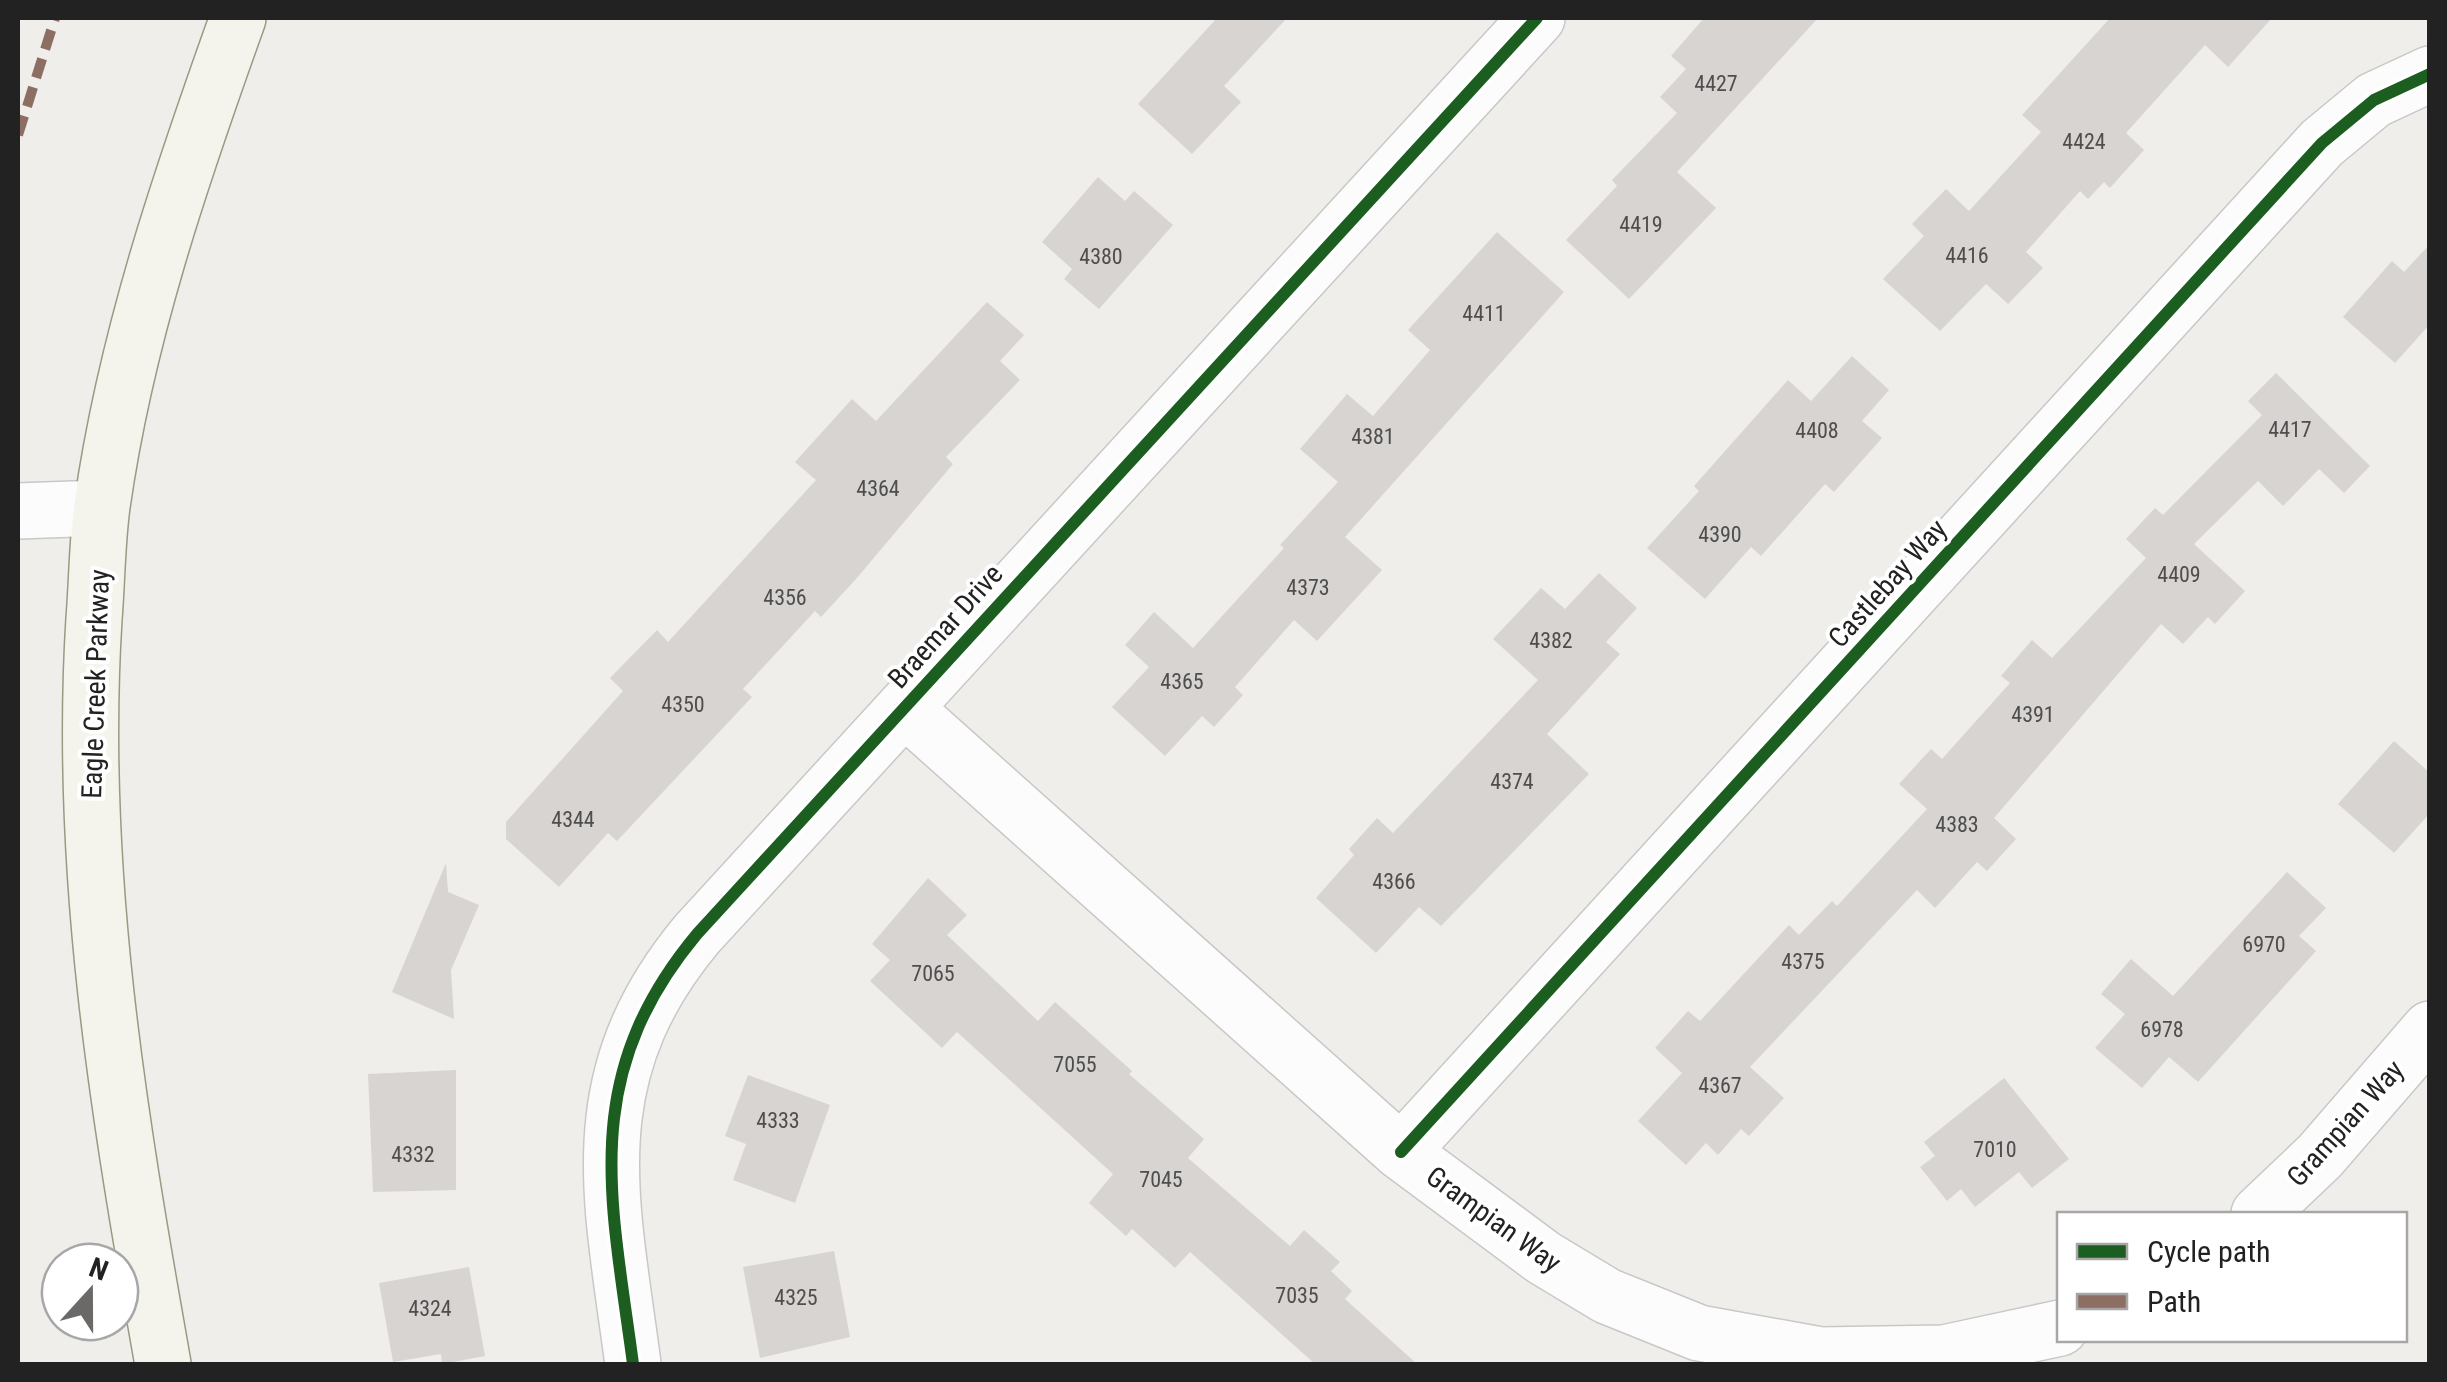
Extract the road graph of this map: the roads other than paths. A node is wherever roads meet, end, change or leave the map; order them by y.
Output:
1 (238, 18) edge
2 (1536, 18) edge
3 (2430, 74) edge
4 (102, 508) junction
5 (18, 511) edge
6 (904, 708) junction
7 (2430, 1030) edge
8 (1401, 1152) junction
9 (2261, 1212) edge
10 (2057, 1329) edge
11 (1944, 1359) edge
12 (163, 1364) edge
13 (633, 1364) edge

1 - 4 main road, Eagle Creek Parkway
2 - 6 street, Braemar Drive
3 - 8 street, Castlebay Way
4 - 5 street
4 - 12 main road, Eagle Creek Parkway
6 - 8 street, Grampian Way
6 - 13 street, Braemar Drive
7 - 9 street, Grampian Way
8 - 11 street, Grampian Way
10 - 11 street, Grampian Way

